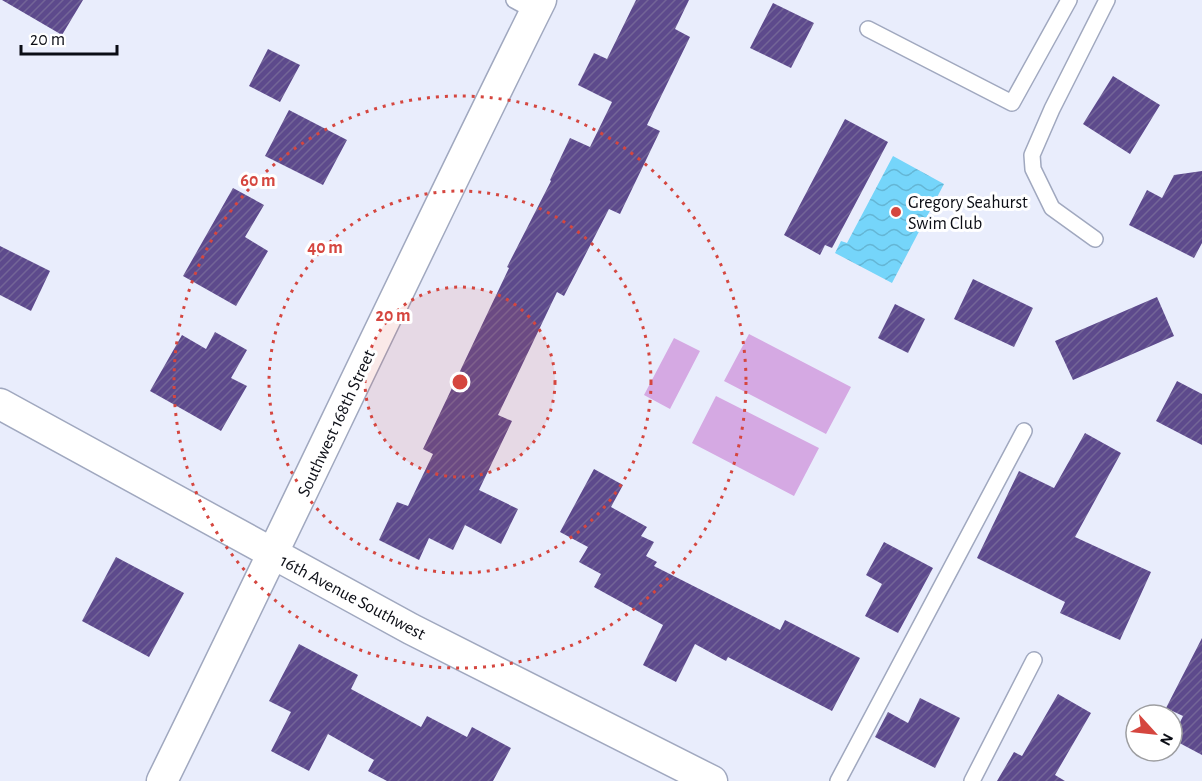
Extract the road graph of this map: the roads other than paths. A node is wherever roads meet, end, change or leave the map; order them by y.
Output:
1 (1069, 0) edge
2 (1107, 0) edge
3 (530, 4) edge
4 (868, 29) dead end
5 (1095, 239) dead end
6 (0, 404) edge
7 (1024, 431) dead end
8 (274, 555) junction
9 (1034, 660) dead end
10 (162, 781) edge
11 (712, 781) edge
12 (838, 781) edge
13 (972, 781) edge

1 - 4 lane
2 - 5 lane
3 - 8 street, Southwest 168th Street
6 - 8 street, 16th Avenue Southwest
7 - 12 lane
8 - 10 street, Southwest 168th Street
8 - 11 street, 16th Avenue Southwest
9 - 13 lane

